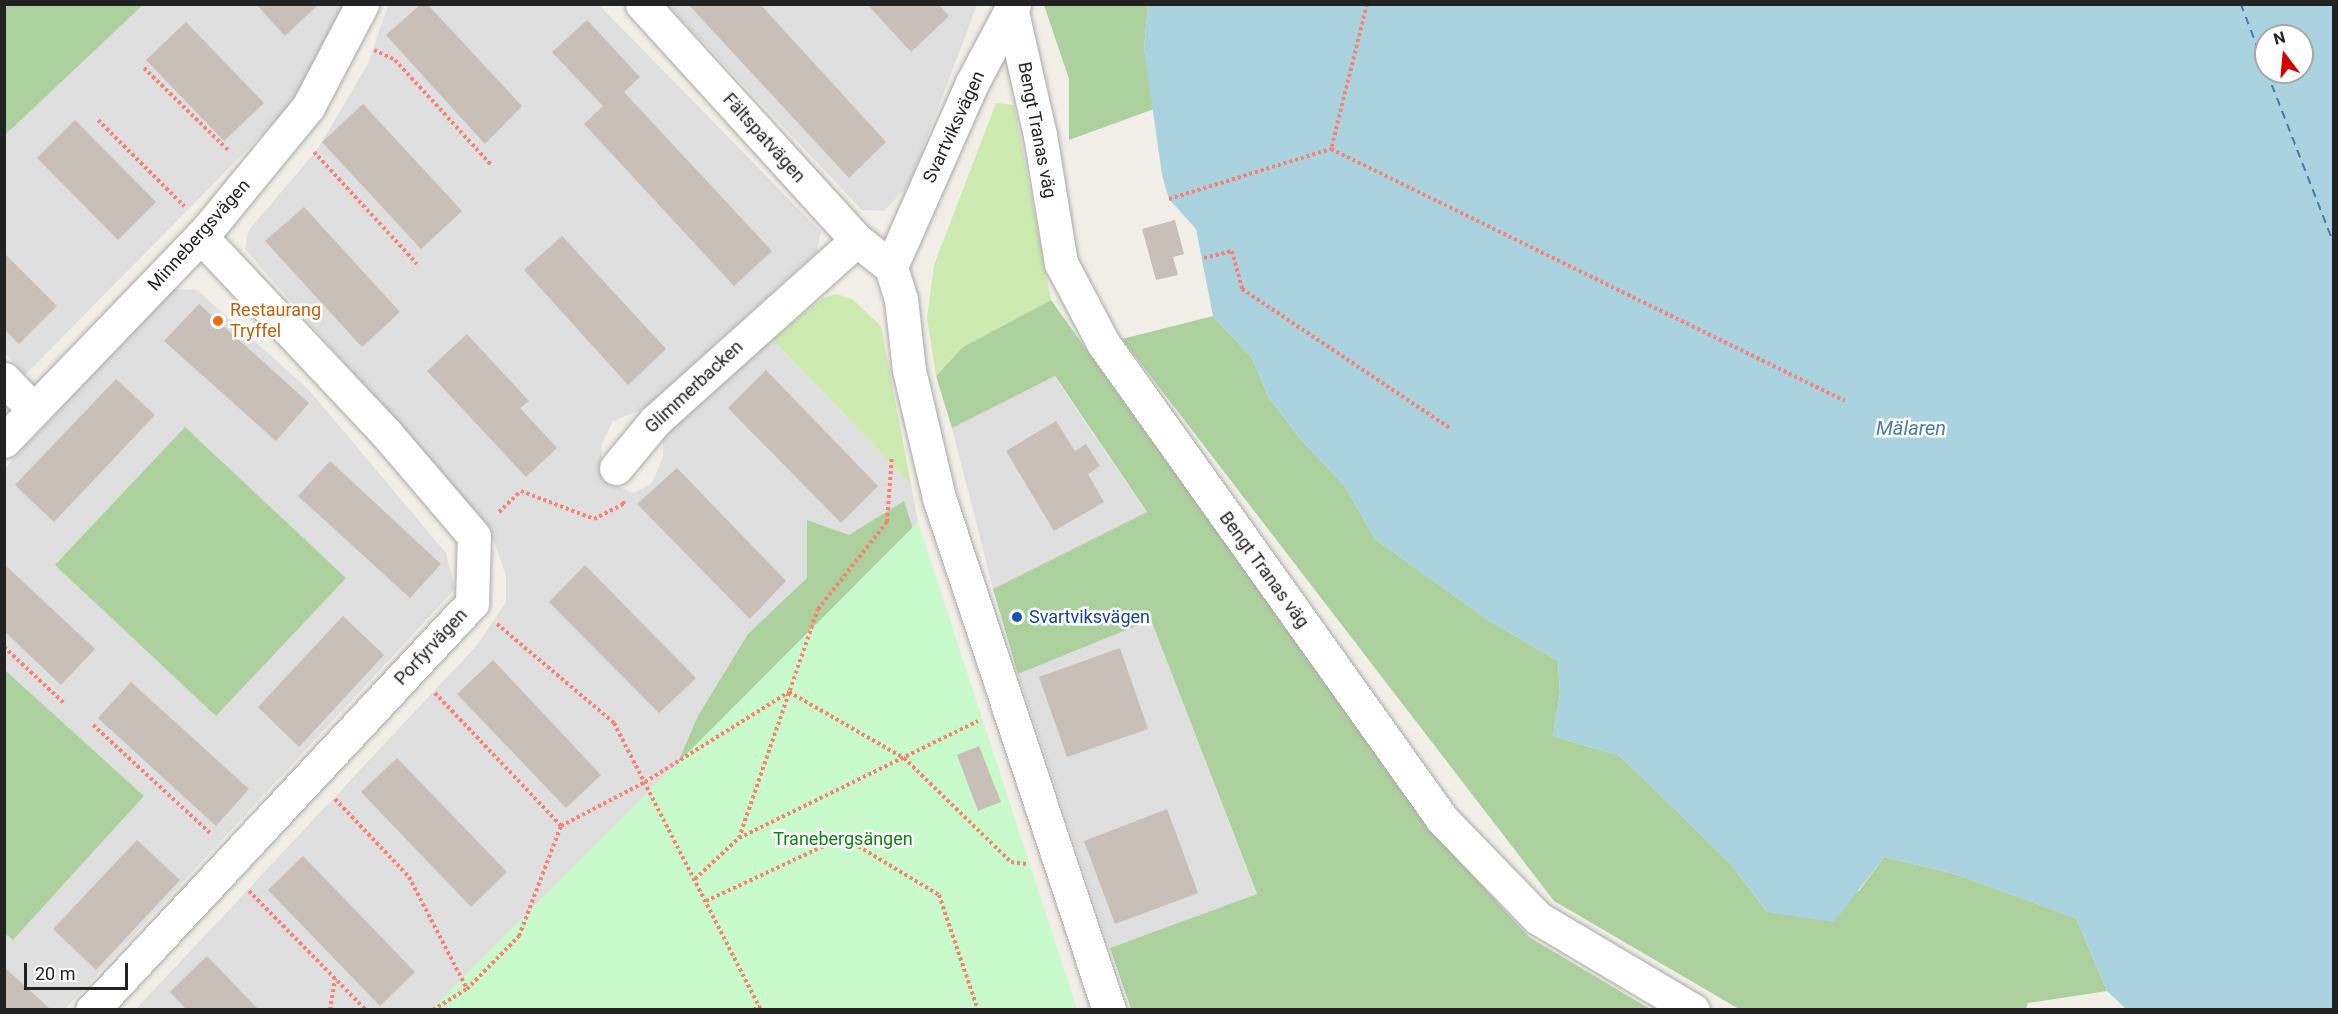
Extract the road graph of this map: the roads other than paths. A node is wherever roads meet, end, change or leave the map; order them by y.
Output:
1 (362, 4) edge
2 (642, 4) edge
3 (1013, 8) edge
4 (204, 234) junction
5 (856, 240) junction
6 (891, 267) junction
7 (4, 379) edge
8 (34, 410) junction
9 (4, 441) edge
10 (616, 468) road end
11 (92, 1010) edge
12 (1109, 1010) edge
13 (1693, 1010) edge

1 - 4 street, Minnebergsvägen
2 - 5 street, Fältspatvägen
3 - 6 street, Svartviksvägen
3 - 13 street, Bengt Tranas väg
4 - 8 street, Minnebergsvägen
4 - 11 street, Porfyrvägen
5 - 6 street, Fältspatvägen
5 - 10 street, Glimmerbacken
6 - 12 street
7 - 8 street
8 - 9 street, Minnebergsvägen

